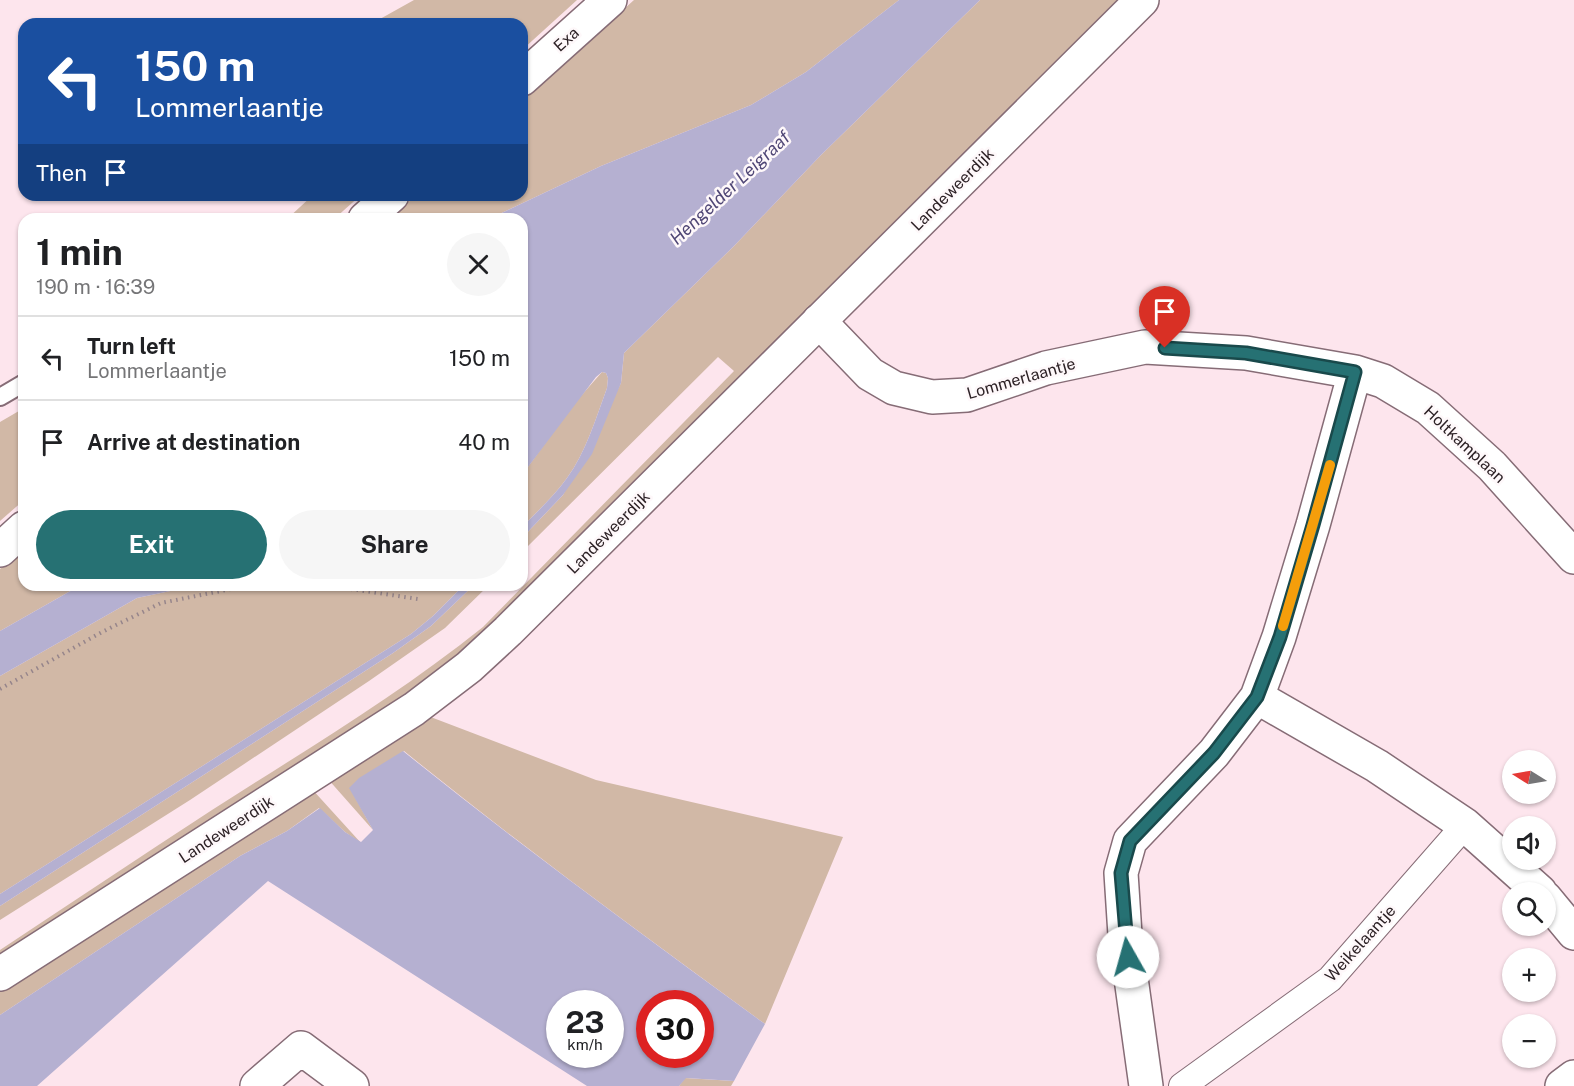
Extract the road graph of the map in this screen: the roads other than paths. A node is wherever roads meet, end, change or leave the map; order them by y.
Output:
1 (609, 0) edge
2 (1142, 0) edge
3 (528, 73) edge
4 (385, 201) edge
5 (372, 213) edge
6 (819, 321) junction
7 (1355, 372) junction
8 (18, 386) edge
9 (0, 397) edge
10 (18, 534) edge
11 (0, 550) edge
12 (1574, 557) edge
13 (1257, 697) junction
14 (1465, 825) junction
15 (1529, 882) edge
16 (1556, 911) edge
17 (1574, 933) edge
18 (0, 974) edge
19 (1574, 1077) edge
20 (257, 1086) edge
21 (352, 1086) edge
22 (1146, 1086) edge
23 (1182, 1086) edge
24 (1562, 1086) edge

1 - 3 street, Exa
2 - 6 street, Landeweerdijk
4 - 5 street
6 - 7 street, Lommerlaantje
6 - 18 street, Landeweerdijk
7 - 12 street, Holtkamplaan
7 - 13 street
8 - 9 lane
10 - 11 street
13 - 14 street
13 - 22 street
14 - 15 street
14 - 23 street, Weikelaantje
16 - 17 street
19 - 24 street
20 - 21 street

